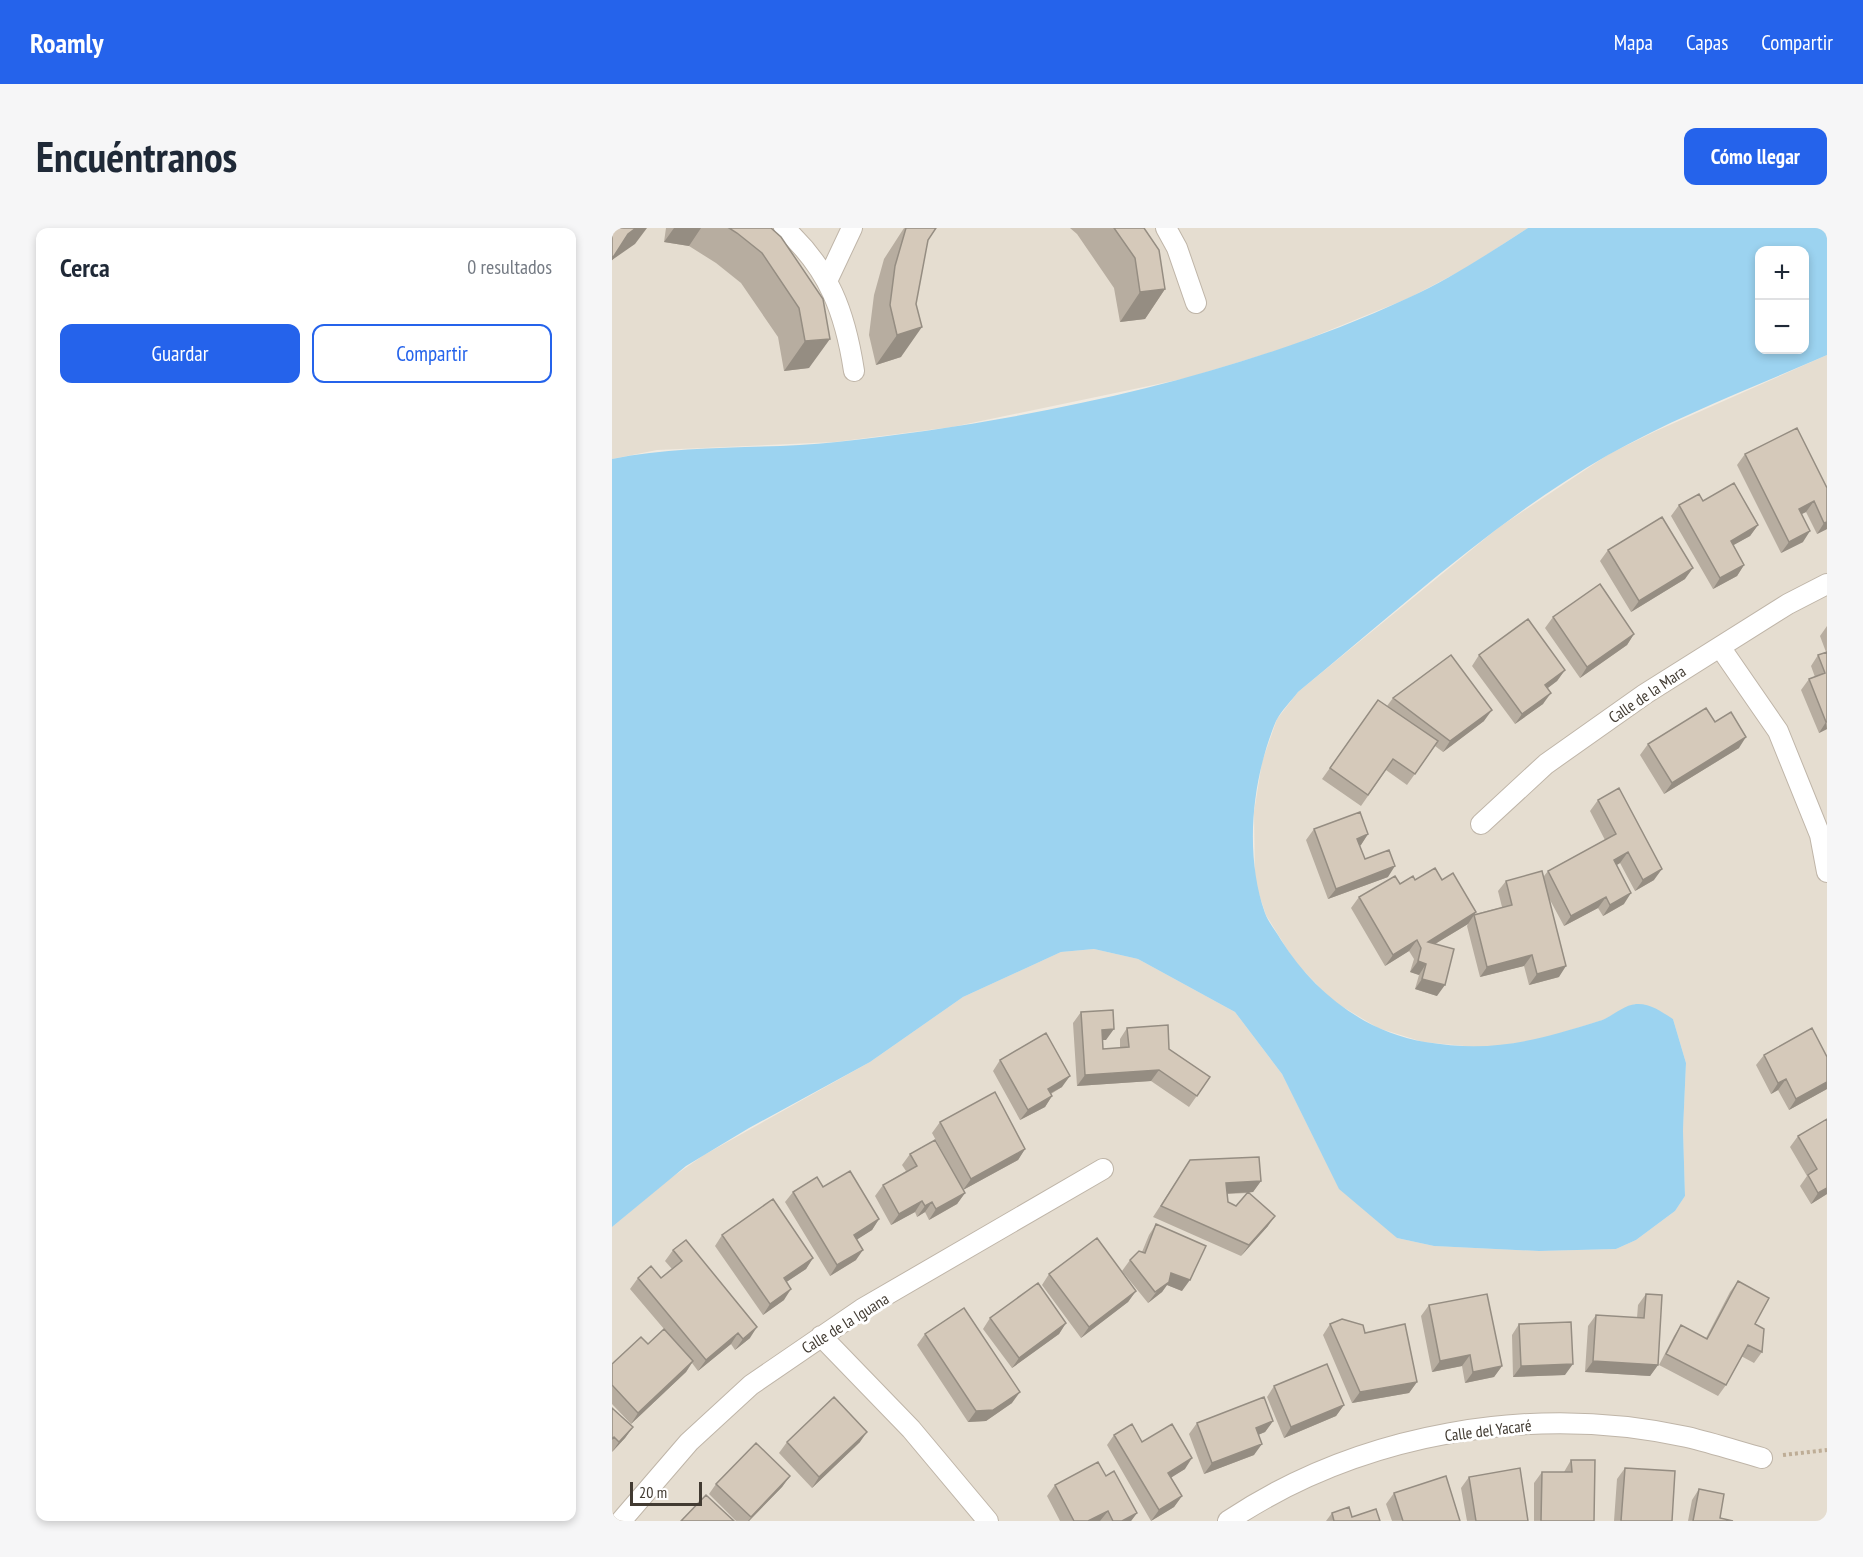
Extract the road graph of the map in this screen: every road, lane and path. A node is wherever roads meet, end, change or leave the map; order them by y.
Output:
1 (784, 228) edge
2 (852, 228) edge
3 (1166, 228) edge
4 (827, 281) junction
5 (1196, 303) dead end
6 (854, 371) dead end
7 (1827, 584) edge
8 (1720, 647) junction
9 (1481, 824) dead end
10 (1827, 872) edge
11 (1103, 1169) dead end
12 (821, 1336) junction
13 (1827, 1450) edge
14 (1762, 1458) joint
15 (621, 1521) edge
16 (988, 1521) edge
17 (1228, 1521) edge

1 - 4 street
2 - 4 street
3 - 5 street
4 - 6 street
7 - 8 street, Calle de la Mara
8 - 9 street, Calle de la Mara
8 - 10 street
11 - 12 street, Calle de la Iguana
12 - 15 street, Calle de la Iguana
12 - 16 street
13 - 14 path
14 - 17 street, Calle del Yacaré

